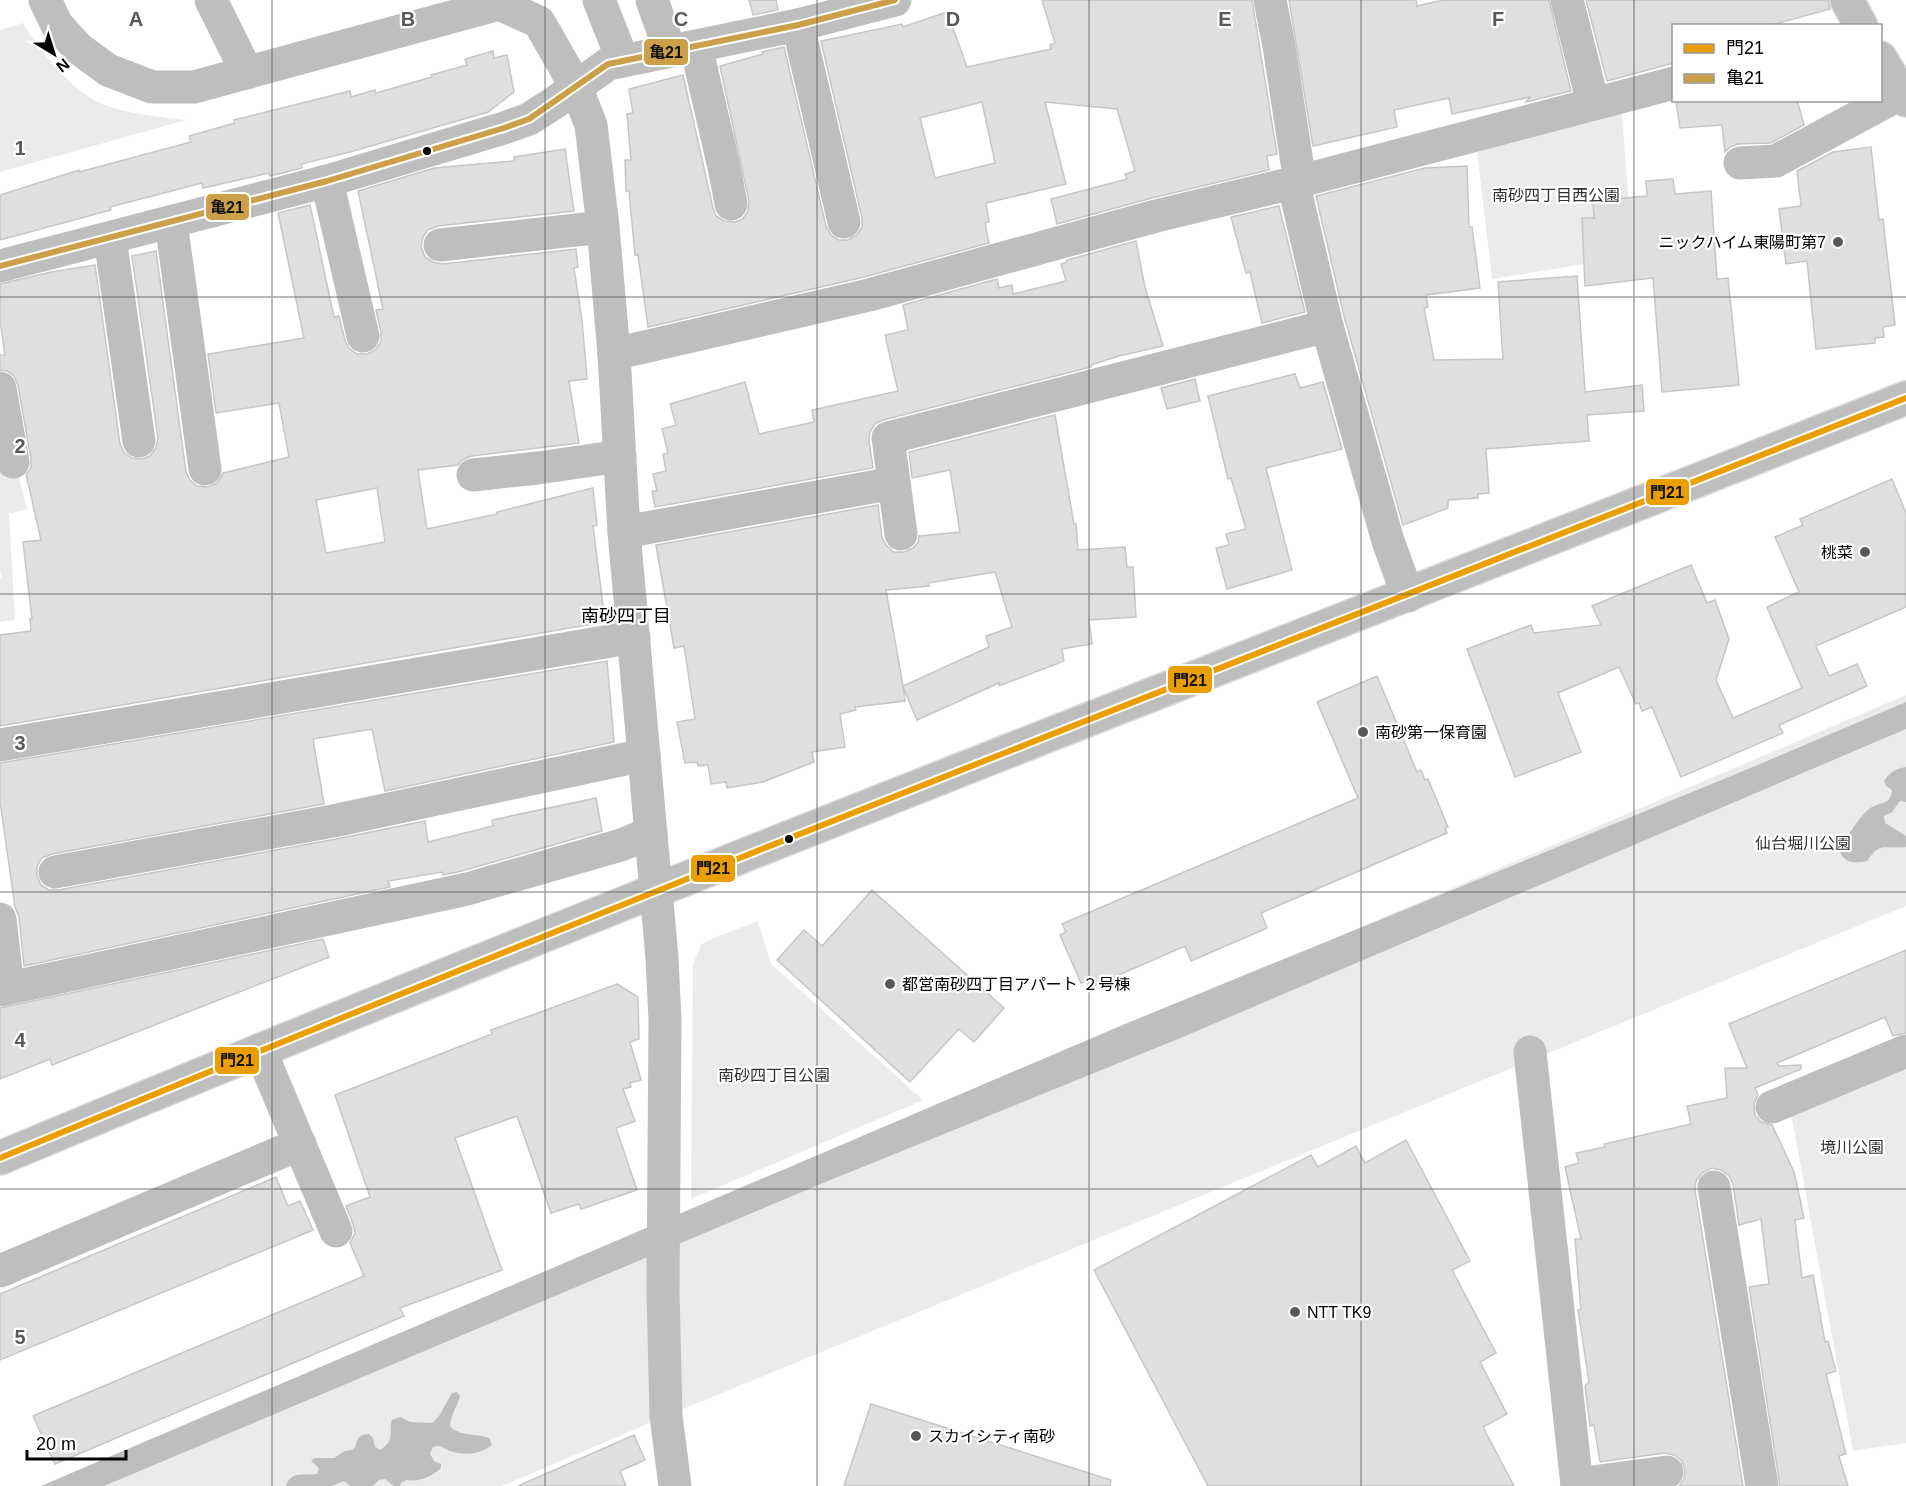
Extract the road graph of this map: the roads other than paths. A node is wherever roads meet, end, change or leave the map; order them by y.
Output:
1 (45, 0) edge
2 (211, 0) edge
3 (600, 0) edge
4 (652, 0) edge
5 (895, 0) edge
6 (1270, 0) edge
7 (1567, 0) edge
8 (1846, 0) edge
9 (473, 5) edge
10 (1860, 24) edge
11 (798, 25) junction
12 (683, 48) junction
13 (1882, 60) edge
14 (623, 61) junction
15 (247, 73) junction
16 (1672, 83) edge
17 (576, 87) junction
18 (1904, 97) edge
19 (1593, 103) junction
20 (1740, 164) dead end
21 (327, 181) junction
22 (1297, 182) junction
23 (731, 204) dead end
24 (171, 222) junction
25 (844, 222) dead end
26 (603, 227) junction
27 (110, 238) junction
28 (440, 245) dead end
29 (0, 266) edge
30 (1327, 326) junction
31 (363, 336) dead end
32 (614, 354) junction
33 (0, 388) edge
34 (1906, 398) edge
35 (139, 441) dead end
36 (620, 456) junction
37 (13, 462) dead end
38 (205, 469) dead end
39 (473, 475) dead end
40 (894, 483) junction
41 (624, 532) junction
42 (901, 534) dead end
43 (1407, 596) junction
44 (633, 637) junction
45 (0, 745) edge
46 (644, 755) junction
47 (651, 833) junction
48 (55, 872) dead end
49 (656, 891) junction
50 (0, 919) edge
51 (4, 989) edge
52 (260, 1050) junction
53 (1906, 1051) edge
54 (1530, 1052) dead end
55 (1772, 1107) dead end
56 (300, 1144) junction
57 (0, 1158) edge
58 (1714, 1187) dead end
59 (336, 1231) dead end
60 (0, 1271) edge
61 (1667, 1473) dead end
62 (1577, 1485) edge
63 (675, 1486) edge
64 (1762, 1486) edge

1 - 15 street
2 - 15 street
3 - 14 street
4 - 12 street
5 - 11 street
6 - 22 street
7 - 19 street
8 - 10 street
9 - 15 street
9 - 17 street
11 - 12 street
11 - 25 street
12 - 14 street
12 - 23 street
13 - 18 street
14 - 17 street
16 - 19 street
17 - 21 street
17 - 26 street
18 - 20 street
19 - 22 street
21 - 24 street
21 - 31 street
22 - 30 street
22 - 32 street
24 - 27 street
24 - 38 street
26 - 28 street
26 - 32 street
27 - 29 street
27 - 35 street
30 - 40 street
30 - 43 street
32 - 36 street
33 - 37 street
34 - 43 street
36 - 39 street
36 - 41 street
40 - 41 street
40 - 42 street
41 - 44 street
43 - 49 street
44 - 45 street
44 - 46 street
46 - 47 street
46 - 48 street
47 - 49 street
47 - 51 street
49 - 52 street
49 - 63 street
50 - 51 street
52 - 56 street
52 - 57 street
53 - 55 street
54 - 62 street
56 - 59 street
56 - 60 street
58 - 64 street
61 - 62 street

